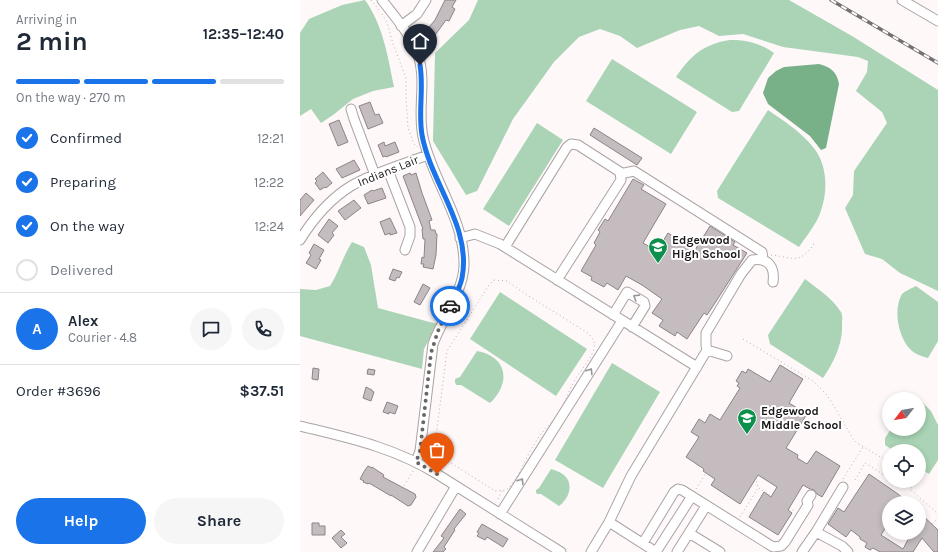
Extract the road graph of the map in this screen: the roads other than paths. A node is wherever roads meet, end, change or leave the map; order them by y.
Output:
1 (382, 0) edge
2 (426, 0) edge
3 (902, 0) edge
4 (938, 21) edge
5 (401, 26) junction
6 (351, 109) dead end
7 (428, 155) junction
8 (388, 170) junction
9 (620, 174) junction
10 (375, 175) junction
11 (460, 238) junction
12 (300, 240) edge
13 (505, 247) junction
14 (405, 250) dead end
15 (763, 258) junction
16 (556, 280) junction
17 (774, 282) dead end
18 (613, 315) junction
19 (622, 321) junction
20 (632, 327) junction
21 (707, 350) junction
22 (728, 356) dead end
23 (697, 367) junction
24 (300, 426) edge
25 (415, 466) junction
26 (456, 486) junction
27 (843, 487) dead end
28 (693, 494) junction
29 (811, 495) dead end
30 (706, 506) junction
31 (500, 514) junction
32 (609, 522) junction
33 (816, 532) junction
34 (689, 534) junction
35 (642, 543) junction
36 (680, 551) edge
37 (417, 552) edge
38 (561, 552) edge
39 (591, 552) edge
40 (656, 552) edge
41 (720, 552) edge
42 (802, 552) edge
43 (848, 552) edge

1 - 5 street
2 - 5 street
3 - 4 street
5 - 7 street
6 - 10 street
7 - 8 street, Indians Lair
7 - 11 street
8 - 10 street, Indians Lair
8 - 14 street
9 - 13 street
9 - 15 street
9 - 16 street
10 - 12 street, Indians Lair
11 - 13 street
11 - 25 street
13 - 16 street
15 - 17 street
15 - 21 street
16 - 18 street
18 - 19 street
20 -> 18 street
19 - 20 street
31 -> 19 street
20 - 23 street
21 - 22 street
21 - 23 street
23 - 32 street
24 - 25 street
25 - 26 street
26 - 31 street
26 - 37 street
27 - 33 street
28 - 30 street
28 - 35 street
28 - 40 street
29 - 30 street
30 - 34 street
31 - 38 street
32 - 35 street
32 - 39 street
33 - 42 street
33 - 43 street
34 - 36 street
34 - 41 street
35 - 40 street

